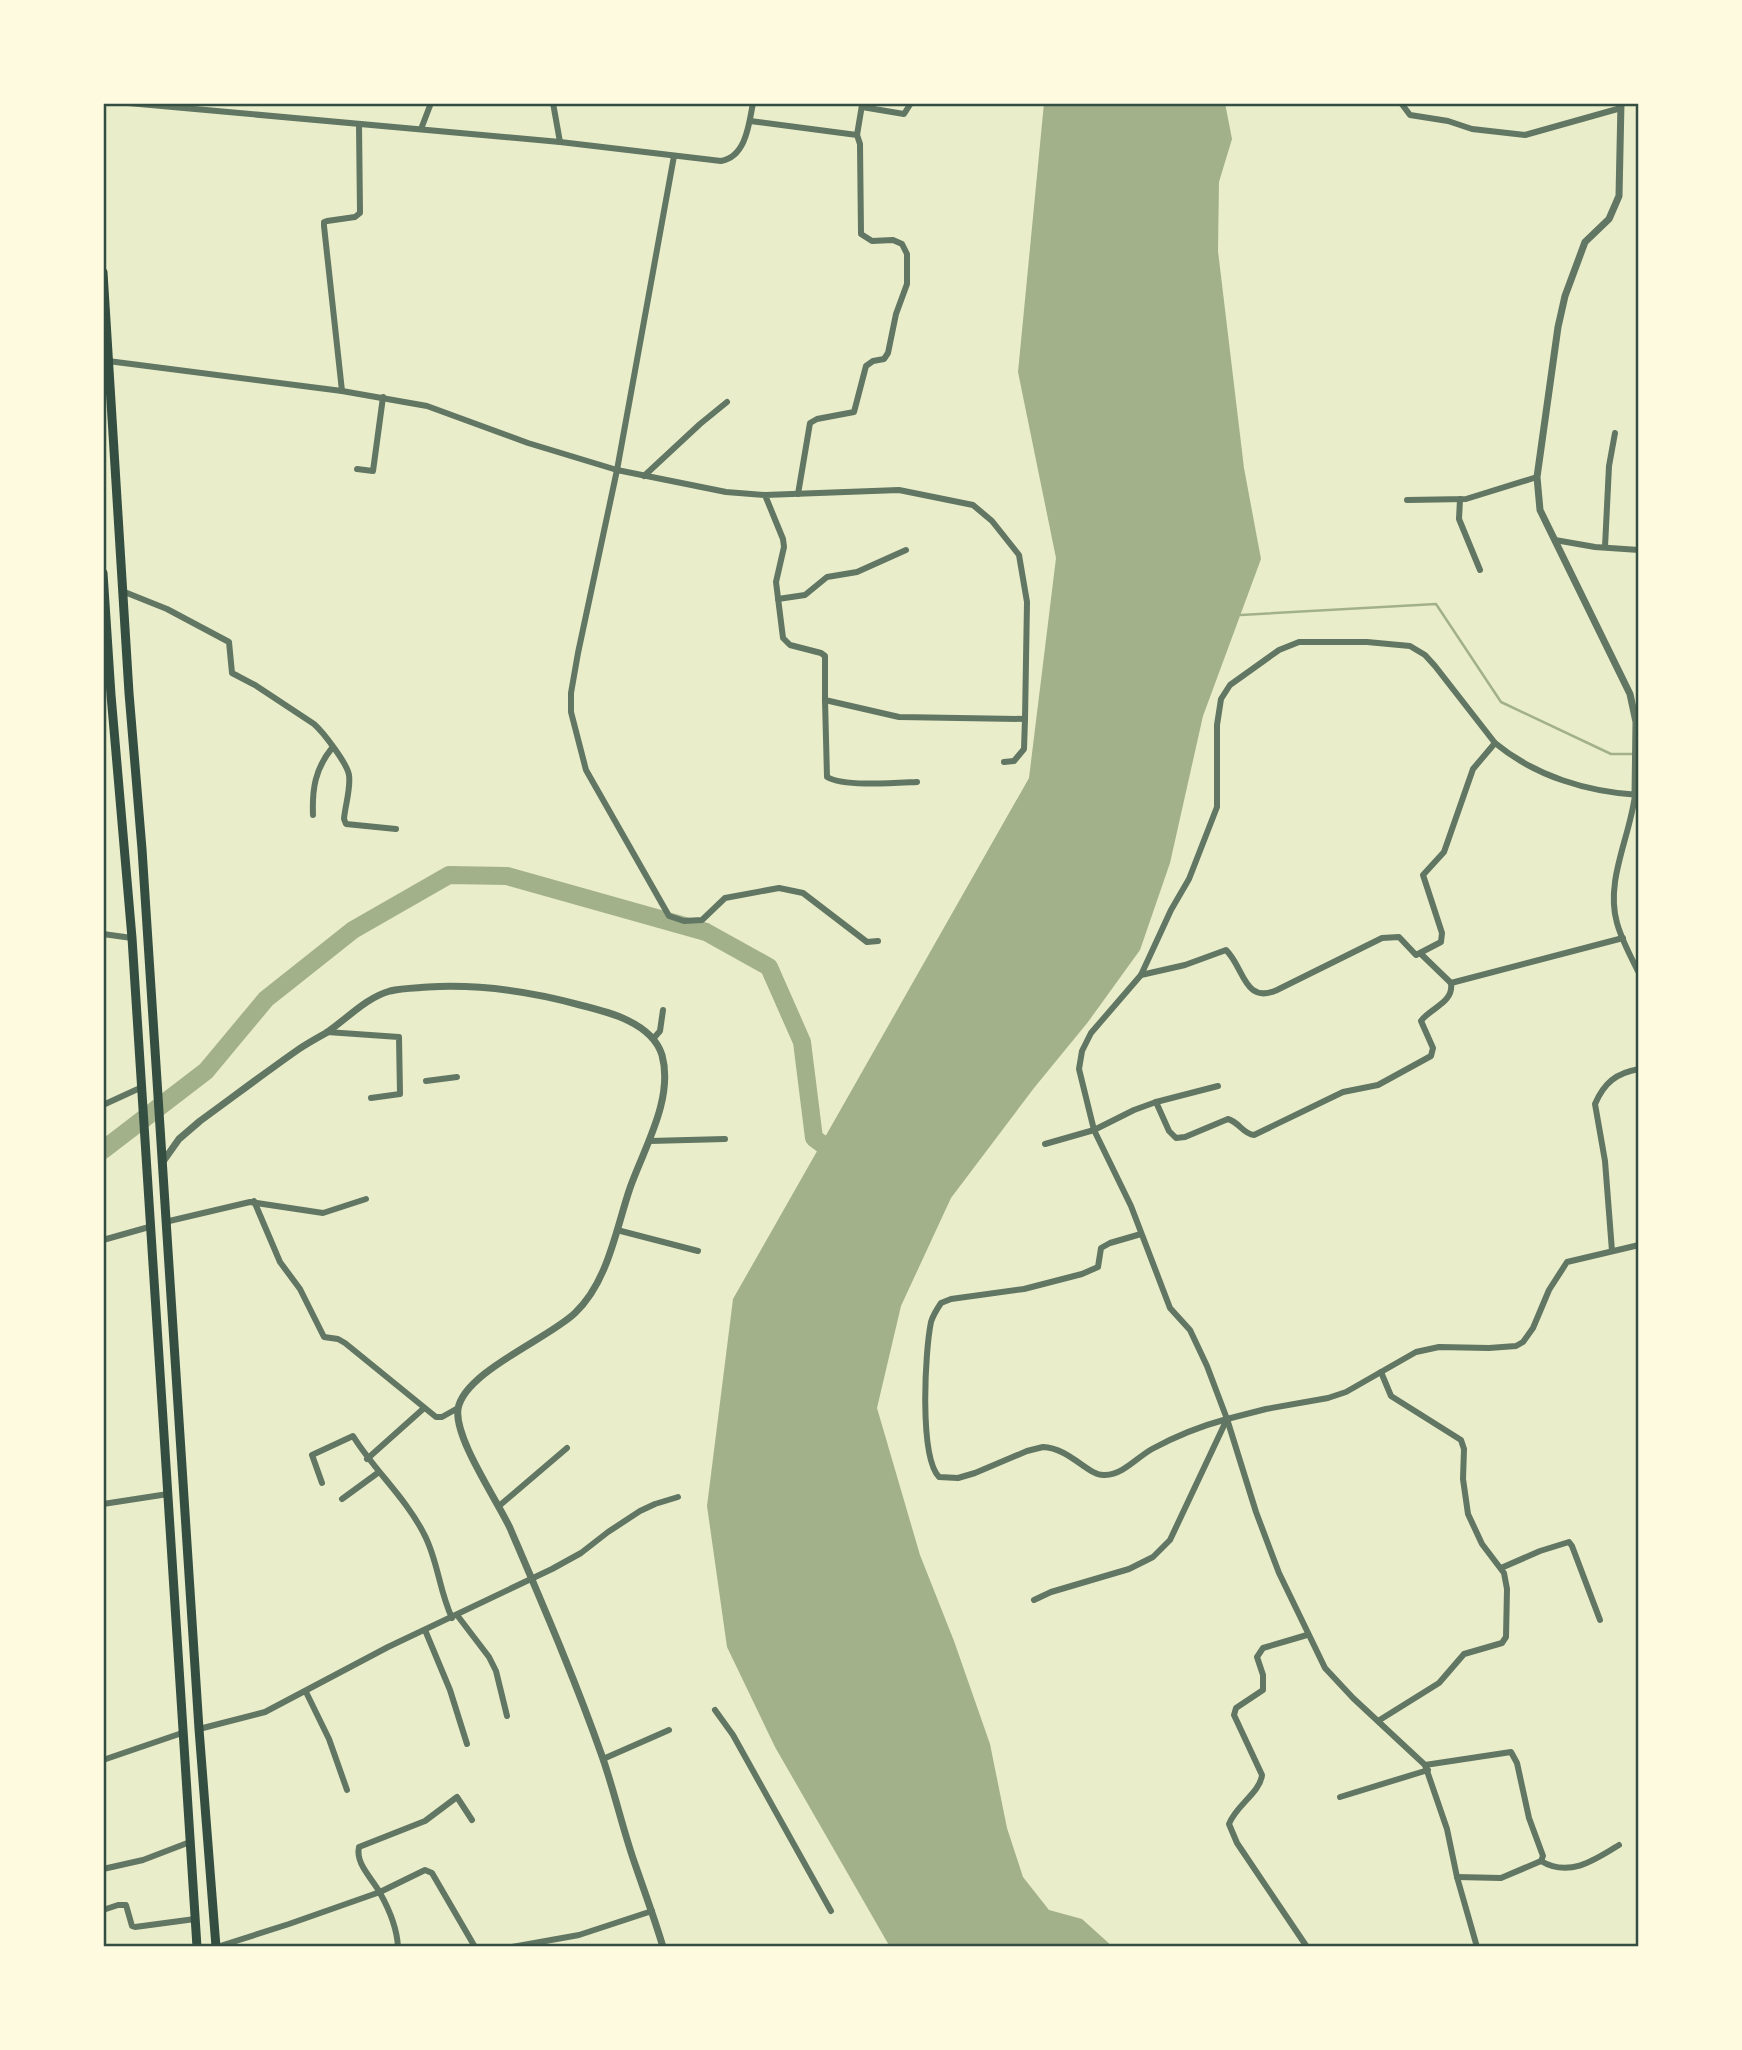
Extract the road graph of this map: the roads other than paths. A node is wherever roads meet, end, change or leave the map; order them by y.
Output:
1 (128, 103) edge
2 (234, 103) edge
3 (430, 103) edge
4 (553, 103) edge
5 (753, 103) edge
6 (911, 103) edge
7 (1401, 103) edge
8 (862, 105) edge
9 (1621, 106) edge
10 (231, 112) junction
11 (750, 121) junction
12 (359, 124) junction
13 (421, 129) junction
14 (857, 135) junction
15 (560, 142) junction
16 (674, 156) junction
17 (103, 272) edge
18 (108, 361) junction
19 (342, 391) junction
20 (383, 397) junction
21 (727, 402) dead end
22 (1615, 433) dead end
23 (357, 470) dead end
24 (617, 470) junction
25 (644, 476) junction
26 (1536, 477) junction
27 (798, 494) junction
28 (765, 495) junction
29 (1460, 499) junction
30 (1407, 500) dead end
31 (1555, 540) junction
32 (1605, 547) junction
33 (906, 550) dead end
34 (1639, 550) edge
35 (1480, 570) dead end
36 (103, 573) edge
37 (122, 591) junction
38 (778, 599) junction
39 (129, 693) junction
40 (107, 696) edge
41 (825, 700) junction
42 (1025, 719) junction
43 (1495, 743) junction
44 (332, 748) junction
45 (1004, 762) dead end
46 (917, 782) dead end
47 (1637, 795) edge
48 (313, 815) dead end
49 (396, 829) dead end
50 (103, 934) edge
51 (132, 938) junction
52 (1623, 938) junction
53 (878, 941) dead end
54 (1421, 954) junction
55 (1639, 974) edge
56 (1141, 975) junction
57 (1451, 984) junction
58 (663, 1010) dead end
59 (327, 1032) junction
60 (653, 1039) junction
61 (1639, 1069) edge
62 (457, 1077) dead end
63 (426, 1081) dead end
64 (1218, 1086) dead end
65 (140, 1090) junction
66 (371, 1098) dead end
67 (1156, 1102) junction
68 (103, 1105) edge
69 (1094, 1130) junction
70 (725, 1139) dead end
71 (650, 1140) junction
72 (1045, 1144) dead end
73 (161, 1161) junction
74 (366, 1199) dead end
75 (254, 1201) junction
76 (165, 1222) junction
77 (149, 1227) junction
78 (617, 1230) junction
79 (1141, 1234) junction
80 (103, 1240) edge
81 (1639, 1245) edge
82 (698, 1251) dead end
83 (1612, 1251) junction
84 (1381, 1372) junction
85 (458, 1408) junction
86 (424, 1409) junction
87 (1227, 1419) junction
88 (567, 1448) dead end
89 (367, 1459) junction
90 (380, 1472) junction
91 (322, 1483) dead end
92 (168, 1494) junction
93 (678, 1497) dead end
94 (342, 1499) dead end
95 (103, 1504) edge
96 (499, 1506) junction
97 (1501, 1568) junction
98 (531, 1580) junction
99 (1034, 1600) dead end
100 (454, 1616) junction
101 (1600, 1620) dead end
102 (425, 1630) junction
103 (1307, 1634) junction
104 (306, 1692) junction
105 (716, 1710) dead end
106 (507, 1716) dead end
107 (1378, 1720) junction
108 (199, 1729) junction
109 (669, 1730) dead end
110 (182, 1733) junction
111 (467, 1744) dead end
112 (603, 1759) junction
113 (103, 1760) edge
114 (1427, 1768) junction
115 (347, 1790) dead end
116 (1340, 1797) dead end
117 (472, 1820) dead end
118 (190, 1842) junction
119 (1619, 1845) dead end
120 (1541, 1861) junction
121 (103, 1869) edge
122 (1457, 1877) junction
123 (380, 1892) junction
124 (103, 1910) edge
125 (652, 1911) junction
126 (831, 1911) dead end
127 (195, 1919) junction
128 (253, 1936) junction
129 (197, 1947) edge
130 (217, 1947) edge
131 (256, 1947) edge
132 (398, 1947) edge
133 (474, 1947) edge
134 (512, 1947) edge
135 (663, 1947) edge
136 (1307, 1947) edge
137 (1477, 1947) edge

1 - 10 street
2 - 10 street
3 - 13 street
4 - 15 street
5 - 11 street
6 - 8 street
7 - 9 street
8 - 14 street
9 - 26 street
10 - 12 street
11 - 14 street
11 - 16 street
12 - 13 street
12 - 19 street
13 - 15 street
14 - 27 street
15 - 16 street
16 - 24 street
17 - 18 main road
18 - 19 street
18 - 37 main road
19 - 20 street
20 - 23 street
20 - 24 street
21 - 25 street
22 - 32 street
24 - 25 street
24 - 53 street
25 - 28 street
26 - 29 street
26 - 31 street
27 - 28 street
27 - 42 street
28 - 38 street
29 - 30 street
29 - 35 street
31 - 32 street
31 - 47 street
32 - 34 street
33 - 38 street
36 - 40 main road
37 - 39 main road
37 - 44 street
38 - 41 street
39 - 40 main road
39 - 73 main road
40 - 51 main road
41 - 42 street
41 - 46 street
42 - 45 street
43 - 47 street
43 - 54 street
43 - 56 street
44 - 48 street
44 - 49 street
47 - 52 street
50 - 51 street
51 - 65 main road
52 - 55 street
52 - 57 street
54 - 56 street
54 - 57 street
56 - 69 street
57 - 67 street
58 - 60 street
59 - 60 street
59 - 66 street
59 - 73 street
60 - 71 street
61 - 83 street
62 - 63 street
64 - 67 street
65 - 68 street
65 - 77 main road
67 - 69 street
69 - 72 street
69 - 79 street
70 - 71 street
71 - 78 street
73 - 76 main road
74 - 75 street
75 - 76 street
75 - 86 street
76 - 77 main road
76 - 108 main road
77 - 80 street
77 - 92 main road
78 - 82 street
78 - 85 street
79 - 87 street
79 - 87 street
81 - 83 street
83 - 84 street
84 - 87 street
84 - 97 street
85 - 86 street
85 - 96 street
86 - 89 street
87 - 99 street
87 - 103 street
88 - 96 street
89 - 90 street
89 - 91 street
90 - 94 street
90 - 100 street
92 - 95 street
92 - 110 main road
93 - 98 street
96 - 98 street
97 - 101 street
97 - 107 street
98 - 100 street
98 - 112 street
100 - 102 street
100 - 106 street
102 - 104 street
102 - 111 street
103 - 107 street
103 - 136 street
104 - 108 street
104 - 115 street
105 - 126 street
107 - 114 street
108 - 110 main road
108 - 130 main road
109 - 112 street
110 - 113 street
110 - 118 main road
112 - 125 street
114 - 116 street
114 - 120 street
114 - 122 street
117 - 123 street
118 - 121 street
118 - 127 main road
119 - 120 street
120 - 122 street
122 - 137 street
123 - 128 street
123 - 132 street
123 - 133 street
124 - 127 street
125 - 134 street
125 - 135 street
127 - 129 main road
128 - 130 street
128 - 131 street

